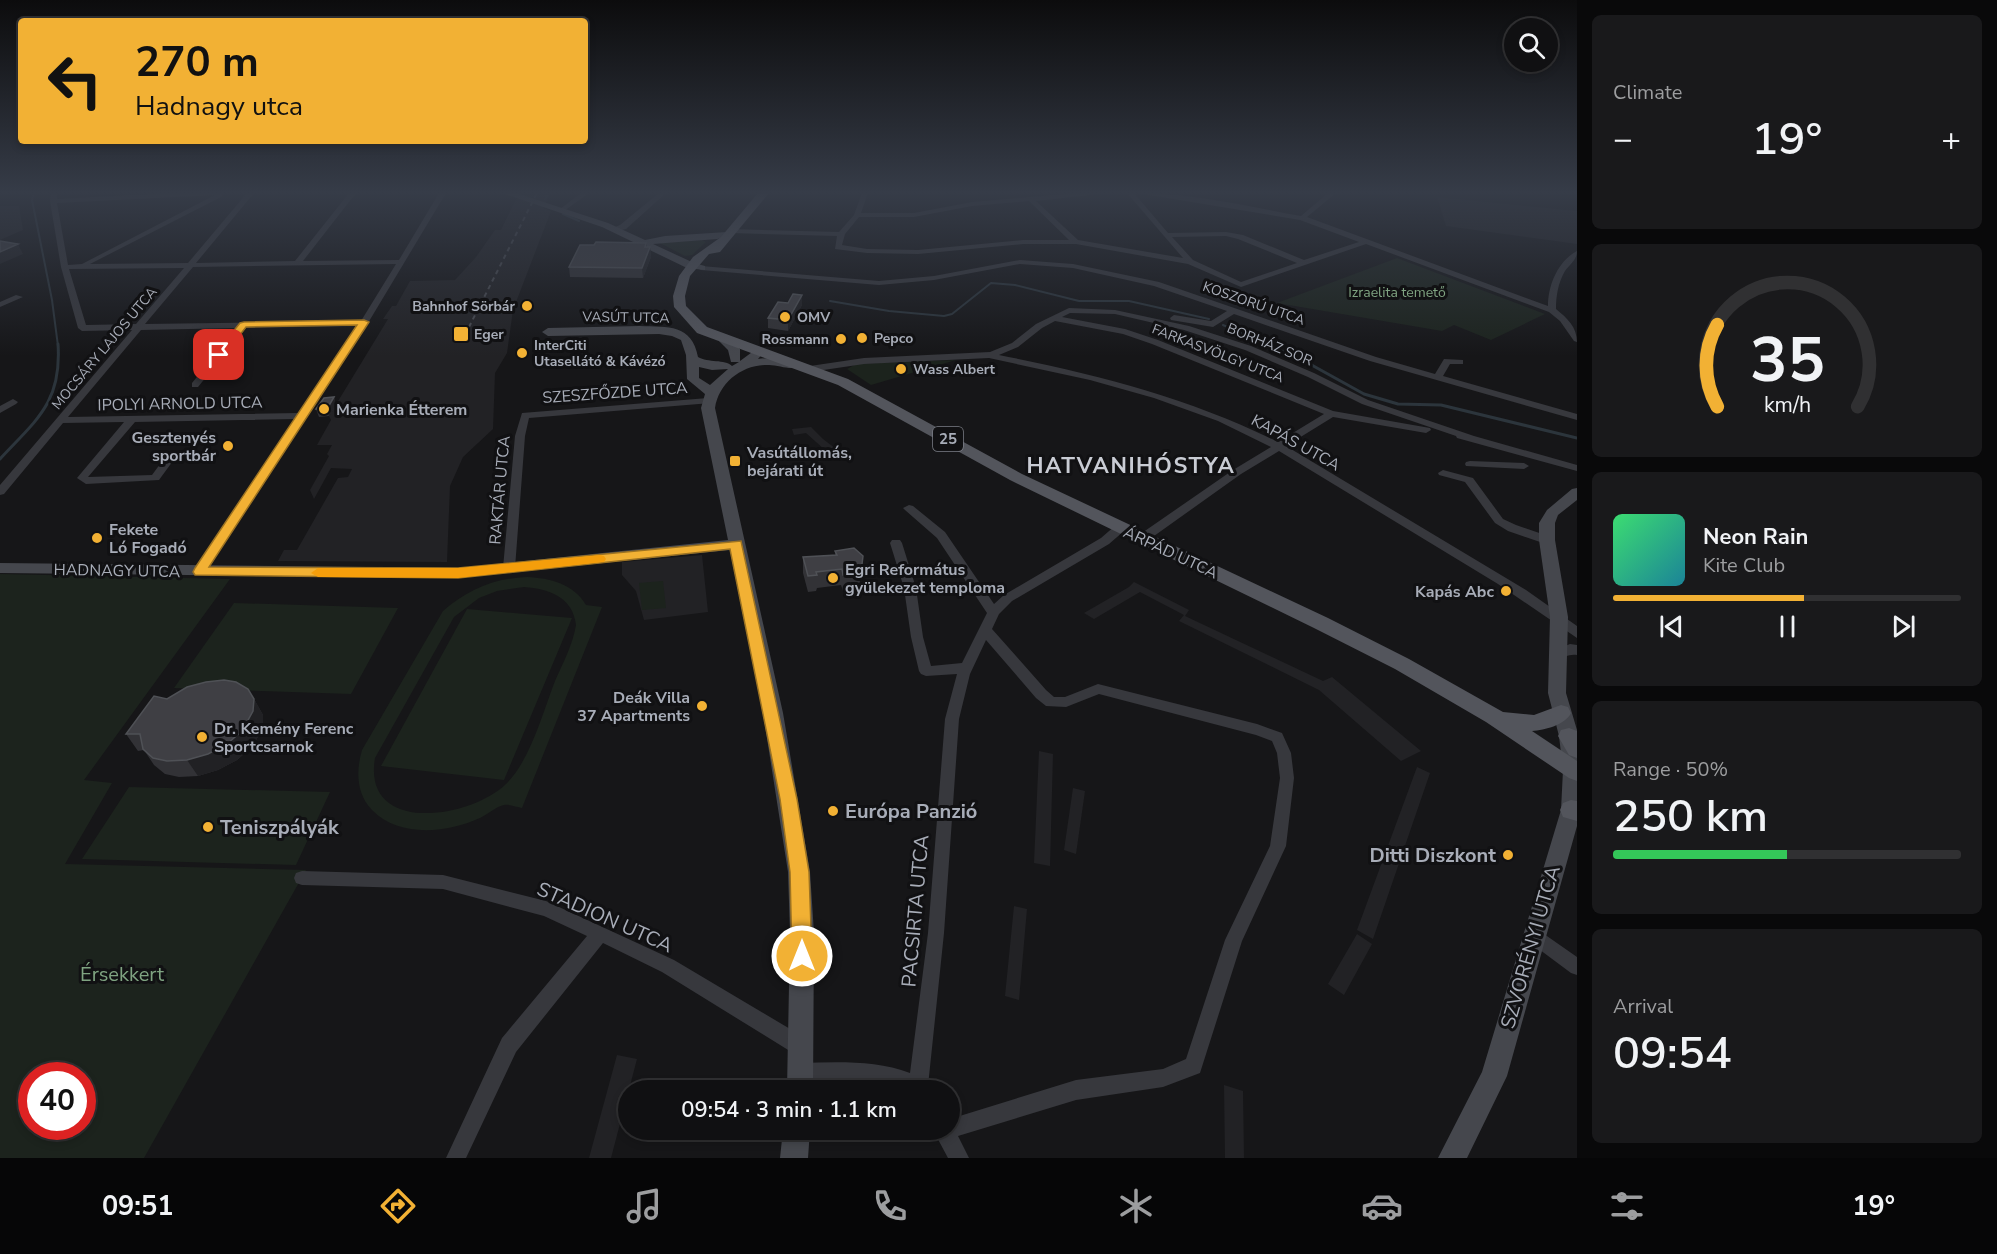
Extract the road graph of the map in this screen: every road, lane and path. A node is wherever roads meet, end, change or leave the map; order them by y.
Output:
1 (62, 247) edge
2 (118, 247) edge
3 (207, 247) edge
4 (310, 247) edge
5 (410, 247) edge
6 (652, 247) edge
7 (713, 247) edge
8 (838, 247) edge
9 (970, 247) edge
10 (1105, 247) edge
11 (1177, 247) edge
12 (1265, 247) edge
13 (1350, 247) edge
14 (1379, 247) edge
15 (1577, 253) edge
16 (401, 262) junction
17 (1190, 262) junction
18 (1304, 263) junction
19 (296, 265) junction
20 (81, 266) junction
21 (191, 266) junction
22 (65, 267) junction
23 (722, 270) junction
24 (696, 271) junction
25 (19, 297) dead end
26 (0, 305) edge
27 (1234, 310) junction
28 (1552, 310) junction
29 (1053, 318) junction
30 (1149, 318) junction
31 (364, 322) junction
32 (1213, 324) junction
33 (244, 325) junction
34 (139, 327) junction
35 (548, 332) dead end
36 (1213, 336) junction
37 (1577, 339) edge
38 (725, 341) junction
39 (759, 351) junction
40 (991, 355) junction
41 (1460, 362) dead end
42 (852, 363) junction
43 (692, 364) junction
44 (732, 367) junction
45 (806, 368) junction
46 (1438, 377) junction
47 (843, 382) junction
48 (195, 385) dead end
49 (710, 389) junction
50 (13, 402) dead end
51 (0, 410) edge
52 (1330, 414) junction
53 (525, 415) joint
54 (300, 416) junction
55 (1577, 417) edge
56 (132, 419) junction
57 (61, 420) junction
58 (1469, 438) junction
59 (1278, 446) junction
60 (173, 454) dead end
61 (1470, 464) dead end
62 (1524, 466) dead end
63 (1577, 468) edge
64 (1443, 473) dead end
65 (0, 492) edge
66 (1577, 492) edge
67 (909, 508) dead end
68 (1120, 528) junction
69 (1143, 538) junction
70 (1547, 540) junction
71 (896, 543) dead end
72 (736, 544) junction
73 (0, 568) edge
74 (509, 568) junction
75 (200, 572) junction
76 (994, 612) junction
77 (1559, 617) junction
78 (986, 632) junction
79 (1577, 633) edge
80 (1577, 650) edge
81 (1558, 654) junction
82 (966, 668) junction
83 (1561, 713) junction
84 (1493, 716) junction
85 (1574, 756) edge
86 (1574, 810) edge
87 (303, 878) dead end
88 (600, 933) junction
89 (1533, 935) junction
90 (1577, 968) edge
91 (800, 1046) junction
92 (800, 1080) edge
93 (824, 1080) edge
94 (903, 1080) edge
95 (920, 1080) edge
96 (960, 1126) edge
97 (796, 1140) edge
98 (951, 1140) edge
99 (456, 1158) edge
100 (794, 1158) edge
101 (959, 1158) edge
102 (1452, 1158) edge

1 - 22 street
2 - 20 street
3 - 21 street, MOCSÁRY LAJOS UTCA
4 - 19 street
5 - 16 street
6 - 24 street
7 - 24 main road, 25
8 - 9 street
10 - 17 street
11 - 17 street
12 - 18 street
13 - 18 street
14 - 28 street
15 - 28 street
16 - 19 street
16 - 31 street
17 - 18 street
19 - 21 street
20 - 21 street
20 - 22 street
21 - 34 street, MOCSÁRY LAJOS UTCA
22 - 34 street
23 - 24 street, KOSZORÚ UTCA
23 - 24 street
23 - 27 street, KOSZORÚ UTCA
24 - 38 main road, 25
24 - 39 main road, 25
25 - 26 street
27 - 32 street
27 - 46 street, KOSZORÚ UTCA
28 - 37 street
29 - 30 street, BORHÁZ SOR
29 - 40 street
29 - 52 street, FARKASVÖLGY UTCA
30 - 32 street
30 - 36 street, BORHÁZ SOR
31 - 33 street
31 - 54 street
32 - 36 street
33 - 34 street
33 - 48 street
34 - 57 street, MOCSÁRY LAJOS UTCA
35 - 43 street, VASÚT UTCA
36 - 58 street, BORHÁZ SOR
38 - 39 main road, 25
38 - 44 street
39 - 44 street
39 - 45 main road, ÁRPÁD UTCA / 25
40 - 42 street
40 - 59 street, KAPÁS UTCA
41 - 46 street
42 - 45 street
42 - 47 street
43 - 44 street
43 - 49 street, VASÚT UTCA
44 - 45 street
44 - 49 street
45 - 47 main road, ÁRPÁD UTCA / 25
46 - 55 street, KOSZORÚ UTCA
47 - 68 main road, ÁRPÁD UTCA / 25
49 - 53 street, SZESZFŐZDE UTCA
49 - 72 street
50 - 51 street
52 - 58 street, FARKASVÖLGY UTCA
52 - 59 street
53 - 74 street, RAKTÁR UTCA
54 - 56 street, IPOLYI ARNOLD UTCA
54 - 75 street
56 - 57 street, IPOLYI ARNOLD UTCA
56 - 60 street
57 - 65 street, MOCSÁRY LAJOS UTCA
58 - 63 street, FARKASVÖLGY UTCA
59 - 69 street
59 - 77 street, KAPÁS UTCA
61 - 62 street
64 - 70 street
66 - 70 street, SZVORÉNYI UTCA
67 - 76 street
68 - 69 main road, ÁRPÁD UTCA / 25
68 - 76 street, PACSIRTA UTCA
69 - 84 main road, ÁRPÁD UTCA / 25
70 - 77 street, SZVORÉNYI UTCA
71 - 82 street
72 - 74 street, HADNAGY UTCA
72 - 91 street
73 - 75 street, HADNAGY UTCA
74 - 75 street, HADNAGY UTCA
76 - 78 street, PACSIRTA UTCA
77 - 79 street, KAPÁS UTCA
77 - 81 street, SZVORÉNYI UTCA
78 - 82 street, PACSIRTA UTCA
78 - 96 street
80 - 81 street
81 - 83 street, SZVORÉNYI UTCA
82 - 95 street, PACSIRTA UTCA
83 - 84 main road
83 - 85 street, SZVORÉNYI UTCA
84 - 85 main road, ÁRPÁD UTCA / 25
85 - 86 street, SZVORÉNYI UTCA
86 - 89 street, SZVORÉNYI UTCA
87 - 88 street, STADION UTCA
88 - 91 street, STADION UTCA
88 - 99 street
89 - 90 street
89 - 102 street, SZVORÉNYI UTCA
91 - 92 street
93 - 94 street
97 - 100 street
98 - 101 street

